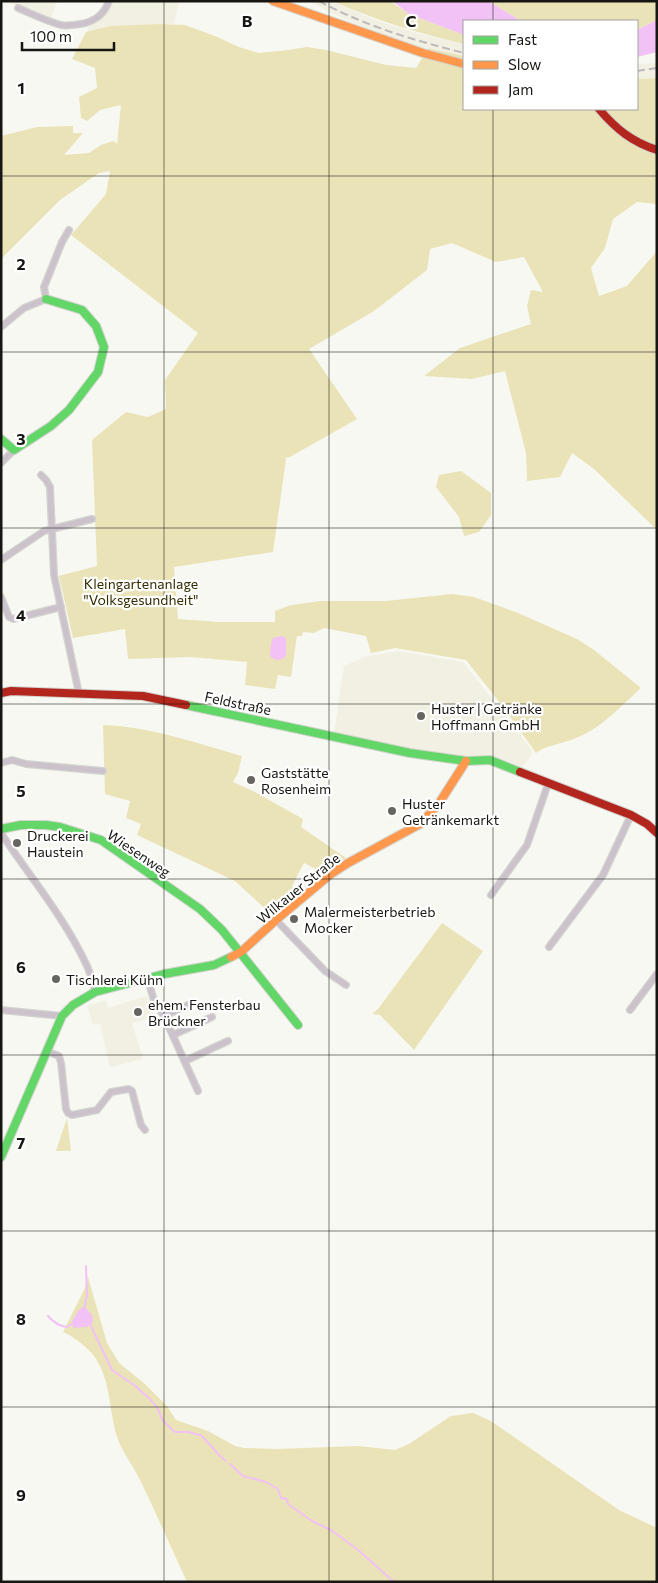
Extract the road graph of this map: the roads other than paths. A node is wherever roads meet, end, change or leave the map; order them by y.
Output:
1 (109, 1) edge
2 (273, 1) edge
3 (18, 8) dead end
4 (463, 64) edge
5 (600, 110) edge
6 (657, 150) edge
7 (69, 230) dead end
8 (46, 299) junction
9 (1, 327) edge
10 (1, 439) edge
11 (14, 450) junction
12 (1, 463) edge
13 (41, 474) dead end
14 (92, 519) dead end
15 (52, 528) junction
16 (1, 560) edge
17 (1, 597) edge
18 (61, 607) junction
19 (1, 693) edge
20 (79, 694) junction
21 (466, 761) junction
22 (1, 763) edge
23 (103, 771) dead end
24 (548, 784) junction
25 (631, 815) junction
26 (1, 828) edge
27 (1, 833) edge
28 (657, 833) edge
29 (491, 895) dead end
30 (276, 920) junction
31 (550, 947) dead end
32 (240, 952) junction
33 (657, 974) edge
34 (148, 979) junction
35 (346, 985) dead end
36 (95, 992) junction
37 (195, 1002) dead end
38 (1, 1010) edge
39 (630, 1010) dead end
40 (62, 1016) junction
41 (164, 1016) junction
42 (212, 1018) dead end
43 (298, 1025) dead end
44 (172, 1035) junction
45 (228, 1041) dead end
46 (46, 1051) junction
47 (185, 1061) junction
48 (198, 1091) dead end
49 (145, 1130) dead end
50 (1, 1157) edge

1 - 3 street
2 - 4 street
5 - 6 street
7 - 8 street
8 - 9 street
8 - 11 street
10 - 11 street
11 - 12 street
13 - 15 street
14 - 15 street
15 - 16 street
15 - 18 street
17 - 18 street
18 - 20 street
19 - 20 street, Feldstraße
20 - 21 street, Feldstraße
21 - 24 street
21 - 30 street, Wilkauer Straße
22 - 23 street
24 - 25 street
24 - 29 street
25 - 28 street
25 - 31 street
26 - 32 street, Wiesenweg
27 - 36 street
30 - 32 street, Wilkauer Straße
30 - 35 street
32 - 34 street, Wilkauer Straße
32 - 43 street, Wiesenweg
33 - 39 street
34 - 36 street, Wilkauer Straße
34 - 41 street
36 - 40 street, Wilkauer Straße
37 - 41 street
38 - 40 street
40 - 46 street
41 - 44 street
42 - 44 street
44 - 47 street
45 - 47 street
46 - 49 street
46 - 50 street
47 - 48 street

